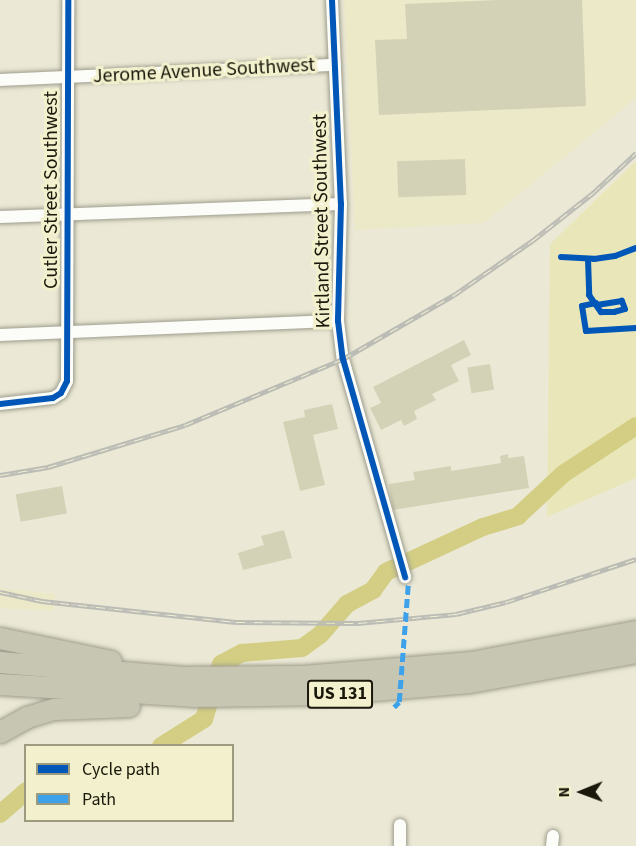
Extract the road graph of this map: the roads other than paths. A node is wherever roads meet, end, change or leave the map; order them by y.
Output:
1 (68, 0) edge
2 (332, 0) edge
3 (335, 65) junction
4 (68, 77) junction
5 (0, 81) edge
6 (341, 204) junction
7 (66, 213) junction
8 (0, 217) edge
9 (338, 321) junction
10 (67, 332) junction
11 (0, 335) edge
12 (0, 404) edge
13 (405, 577) dead end
14 (636, 631) edge
15 (0, 638) edge
16 (636, 652) edge
17 (0, 662) edge
18 (507, 667) junction
19 (184, 677) junction
20 (0, 684) edge
21 (171, 695) junction
22 (0, 732) edge
23 (400, 825) dead end
24 (400, 846) edge

1 - 4 street, Cutler Street Southwest
2 - 3 street, Kirtland Street Southwest
3 - 4 street, Jerome Avenue Southwest
3 - 6 street, Kirtland Street Southwest
4 - 5 street, Jerome Avenue Southwest
4 - 7 street, Cutler Street Southwest
6 - 7 street
6 - 9 street, Kirtland Street Southwest
7 - 8 street
7 - 10 street, Cutler Street Southwest
9 - 10 street
9 - 13 street, Kirtland Street Southwest
10 - 11 street
10 - 12 street, Cutler Street Southwest
14 - 18 highway, US 131
15 - 19 highway
16 - 18 highway, US 131
17 - 19 highway, US 131
18 - 19 highway, US 131
18 - 21 highway, US 131
20 - 21 highway, US 131
21 - 22 highway
23 - 24 street

